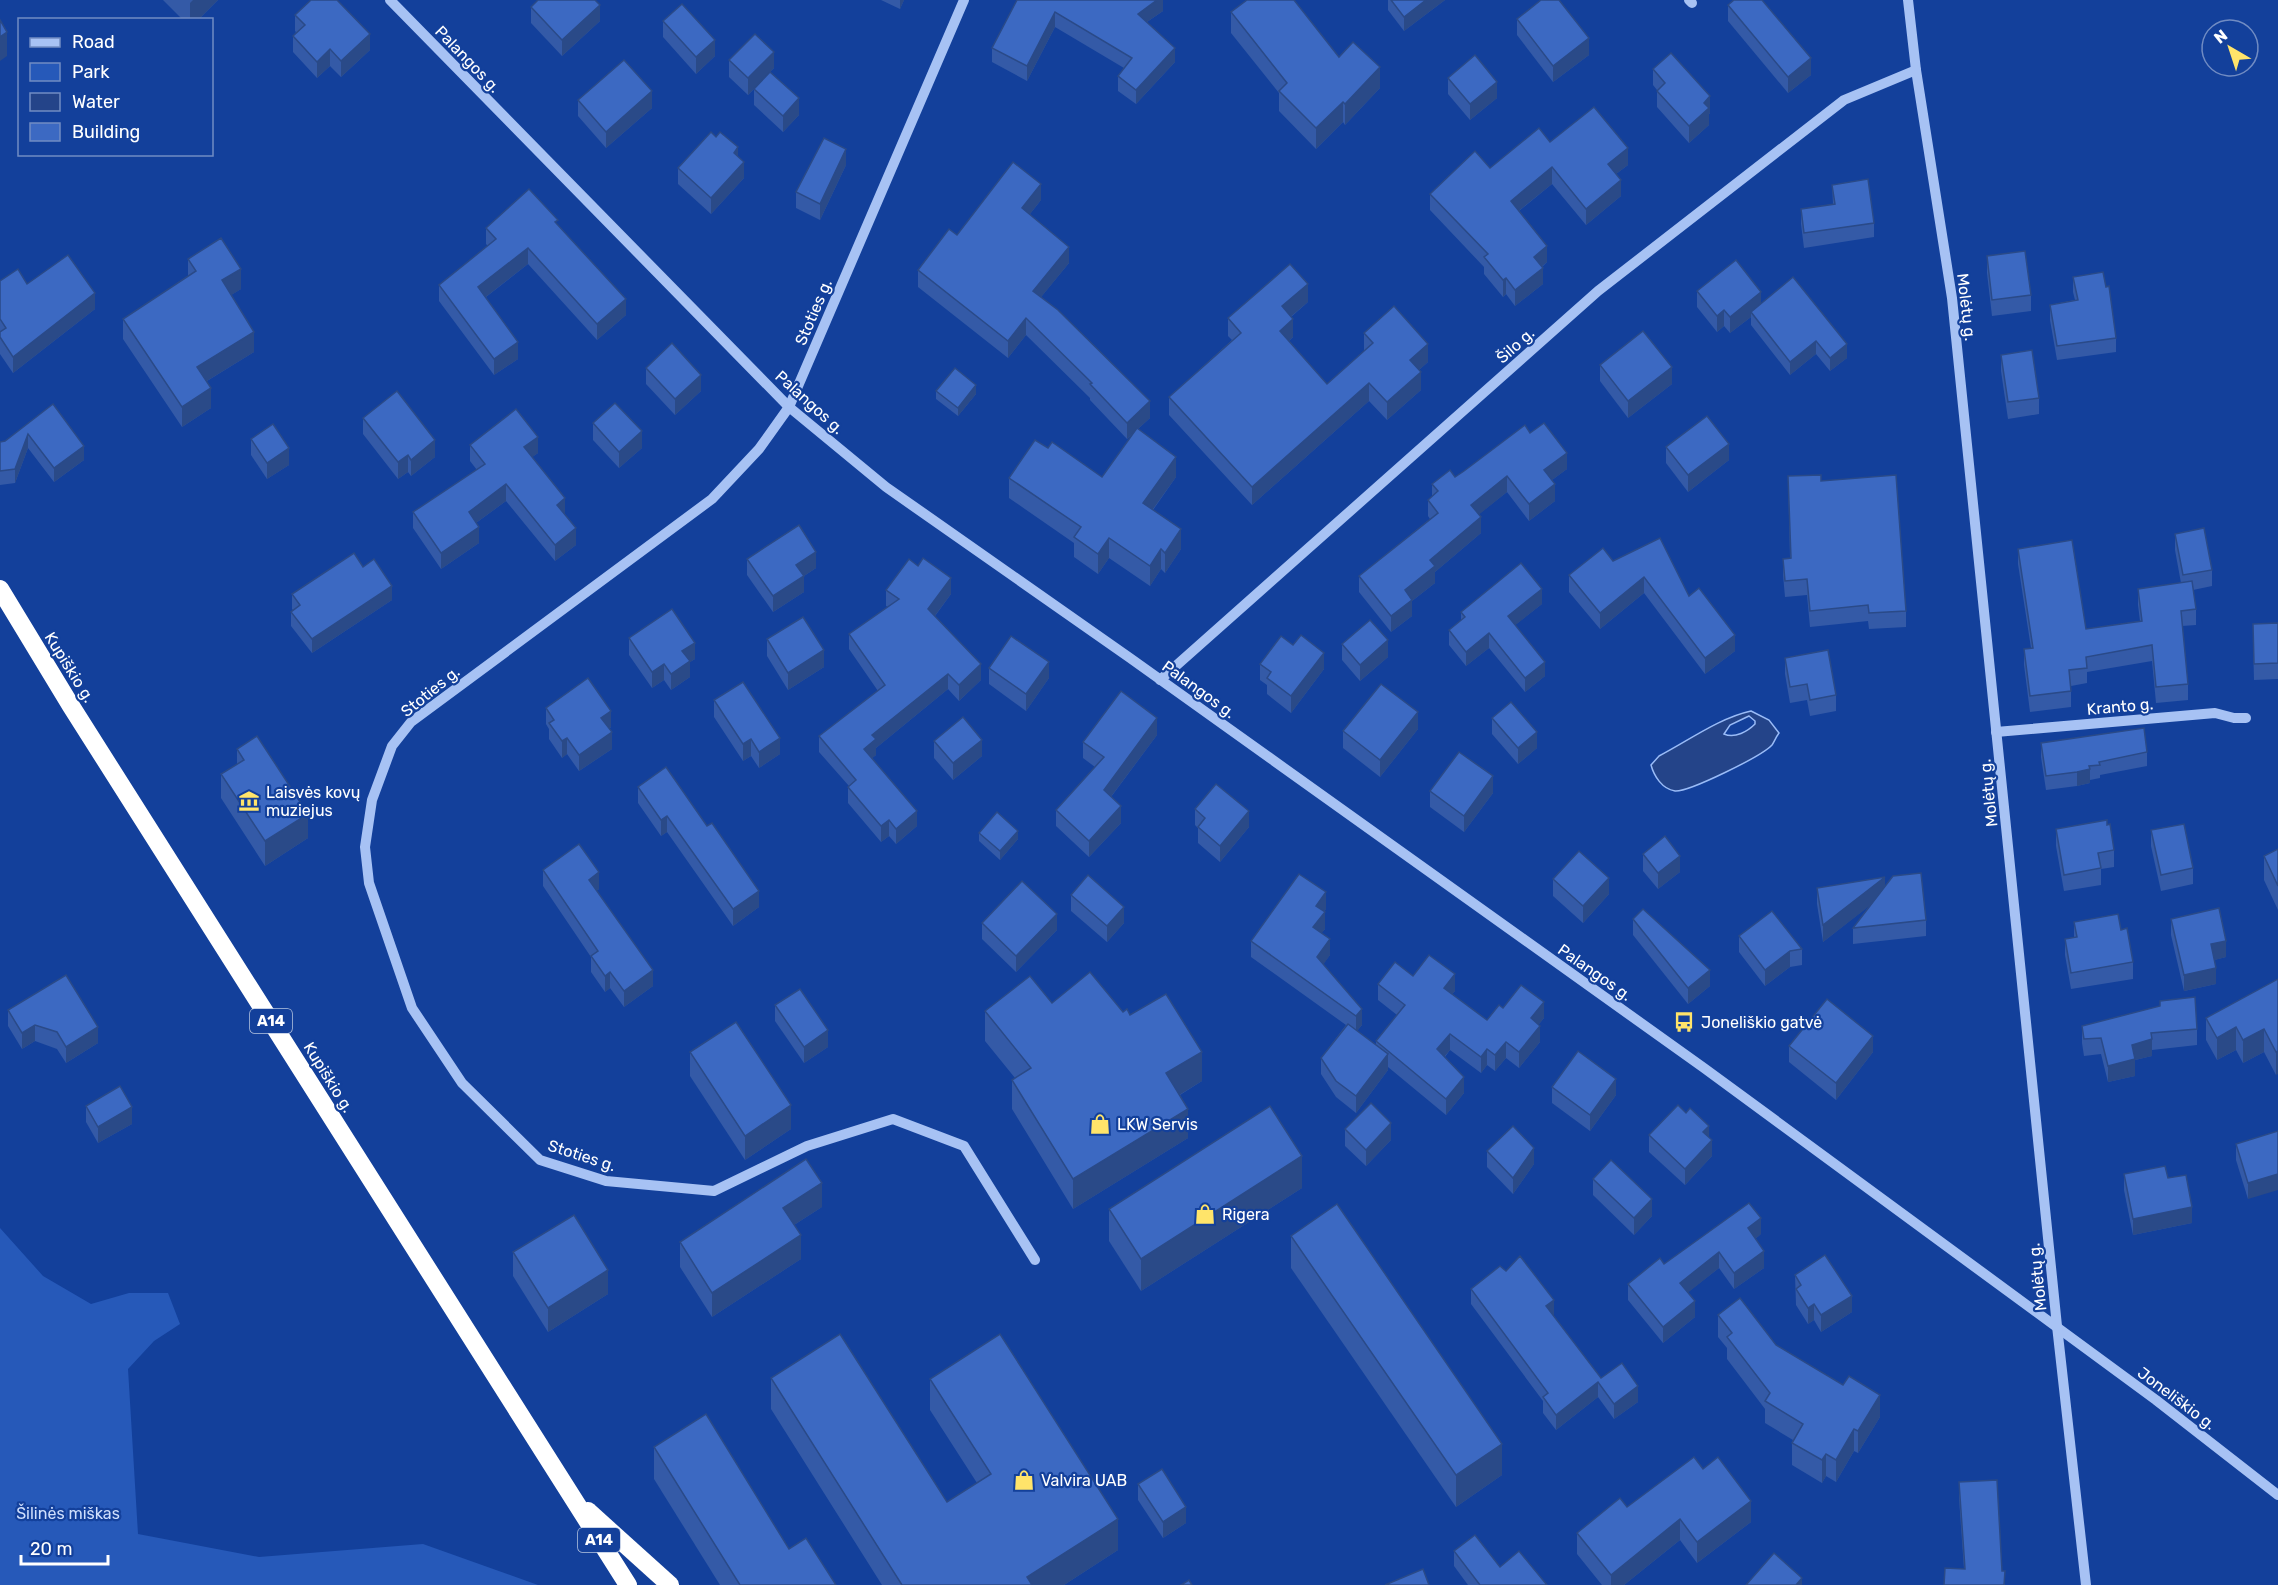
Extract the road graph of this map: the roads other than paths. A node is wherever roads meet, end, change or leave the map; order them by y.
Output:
1 (390, 0) edge
2 (964, 0) edge
3 (1908, 0) edge
4 (1916, 70) junction
5 (789, 407) junction
6 (0, 589) edge
7 (1160, 680) junction
8 (2246, 718) dead end
9 (1996, 732) junction
10 (1035, 1260) dead end
11 (2057, 1326) junction
12 (2278, 1495) edge
13 (571, 1496) junction
14 (628, 1585) edge
15 (670, 1585) edge
16 (2086, 1585) edge

1 - 5 street, Palangos g.
2 - 5 street, Stoties g.
3 - 4 street, Molėtų g.
4 - 7 street, Šilo g.
4 - 9 street, Molėtų g.
5 - 7 street, Palangos g.
5 - 10 street, Stoties g.
6 - 13 highway, Kupiškio g. / A14
7 - 11 street, Palangos g.
8 - 9 street, Kranto g.
9 - 11 street, Molėtų g.
11 - 12 street, Joneliškio g.
11 - 16 street, Molėtų g.
13 - 14 highway, Kupiškio g. / A14
13 - 15 highway

